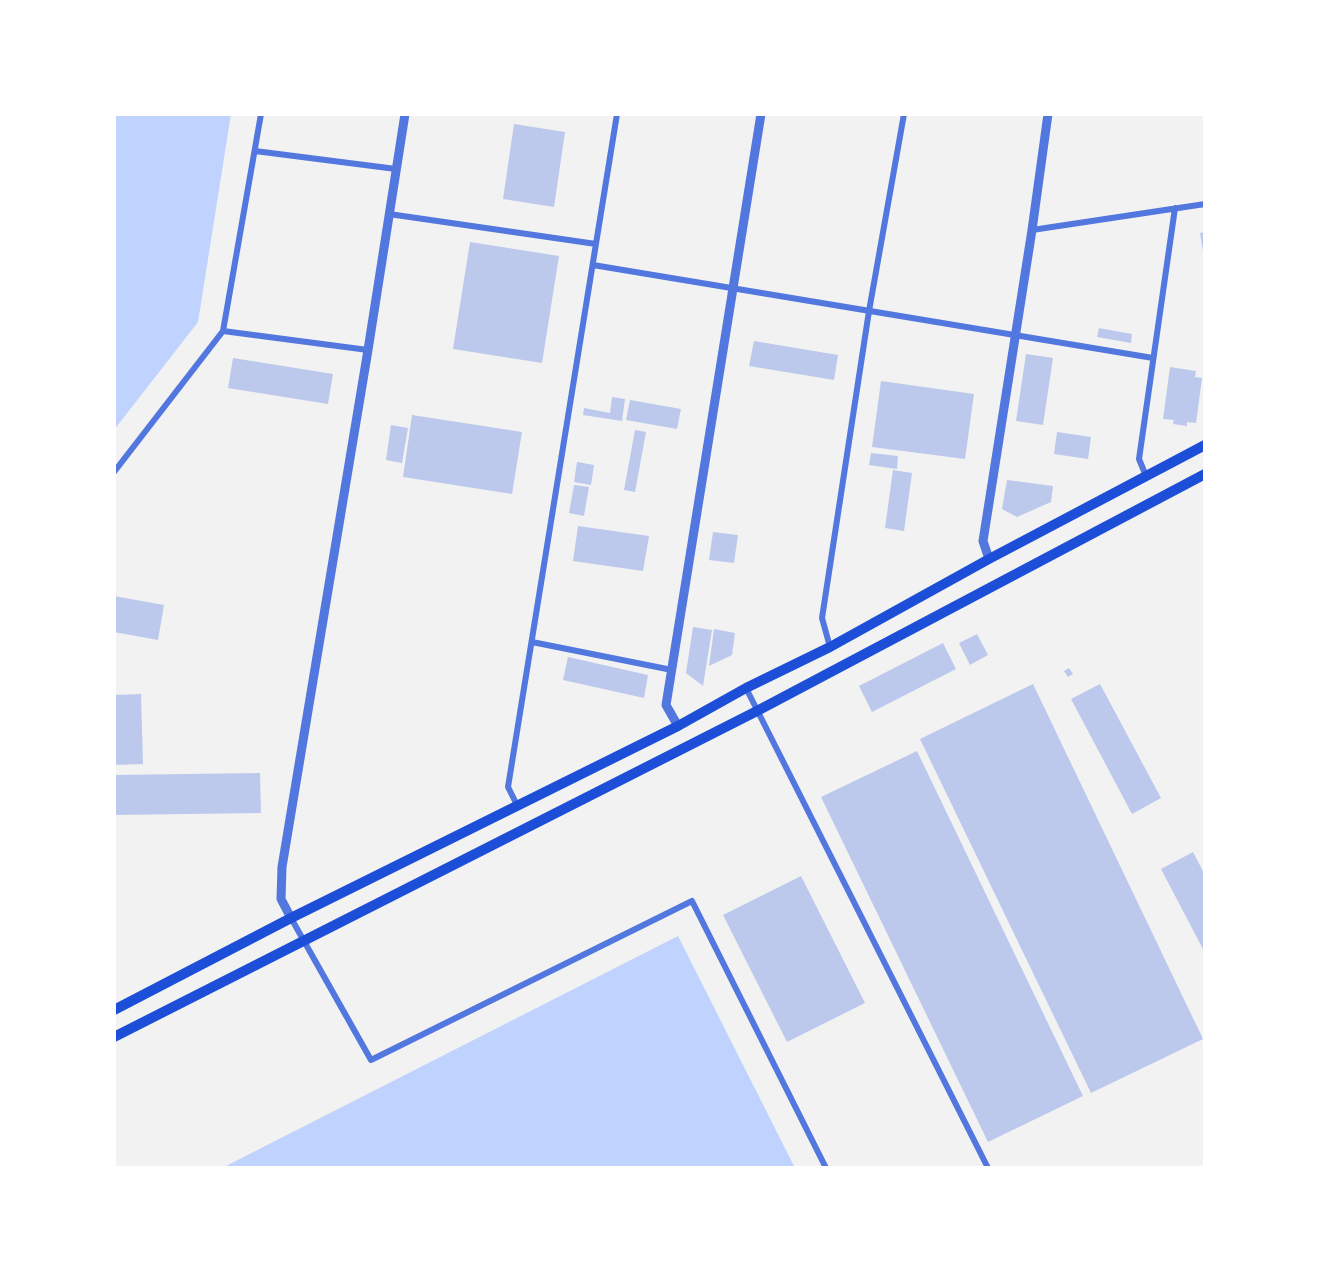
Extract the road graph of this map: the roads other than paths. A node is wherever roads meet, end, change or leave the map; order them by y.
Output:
1 (261, 114) edge
2 (405, 114) edge
3 (617, 114) edge
4 (761, 114) edge
5 (904, 114) edge
6 (1048, 114) edge
7 (255, 151) junction
8 (396, 170) junction
9 (1205, 204) edge
10 (1175, 208) junction
11 (389, 214) junction
12 (1032, 230) junction
13 (596, 244) junction
14 (593, 265) junction
15 (733, 289) junction
16 (869, 311) junction
17 (223, 331) junction
18 (1016, 335) junction
19 (368, 350) junction
20 (1153, 358) junction
21 (1205, 445) edge
22 (114, 472) edge
23 (1205, 474) edge
24 (1146, 476) junction
25 (989, 559) junction
26 (532, 642) junction
27 (831, 647) junction
28 (672, 670) junction
29 (746, 688) junction
30 (757, 711) junction
31 (678, 726) junction
32 (517, 806) junction
33 (291, 918) junction
34 (305, 940) junction
35 (114, 1010) edge
36 (114, 1037) edge
37 (826, 1168) edge
38 (988, 1168) edge

1 - 7 street
2 - 8 street
3 - 13 street
4 - 15 street
5 - 16 street
6 - 12 street
7 - 8 street
7 - 17 street
8 - 11 street
9 - 10 street
10 - 12 street
10 - 20 street
11 - 13 street
11 - 19 street
12 - 18 street
13 - 14 street
14 - 15 street
14 - 26 street
15 - 16 street
15 - 28 street
16 - 18 street
16 - 27 street
17 - 19 street
17 - 22 street
18 - 20 street
18 - 25 street
19 - 33 street
20 - 24 street
21 - 24 main road
23 - 30 main road
24 - 25 main road
25 - 27 main road
26 - 28 street
26 - 32 street
27 - 29 main road
28 - 31 street
29 - 30 street
29 - 31 main road
30 - 34 main road
30 - 38 street
31 - 32 main road
32 - 33 main road
33 - 34 street
33 - 35 main road
34 - 36 main road
34 - 37 street

